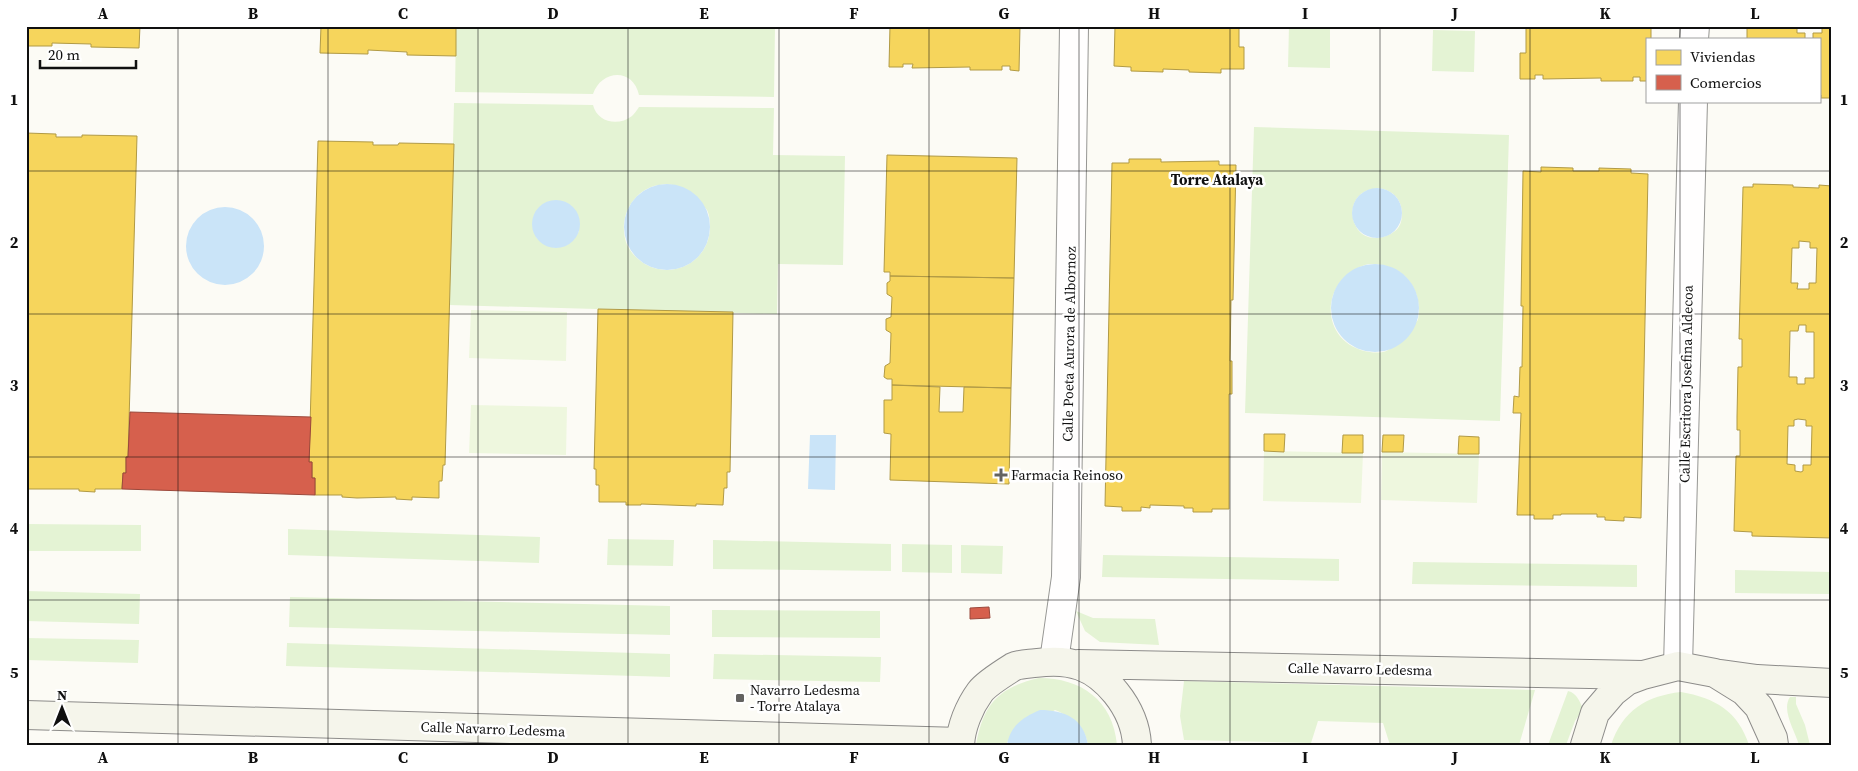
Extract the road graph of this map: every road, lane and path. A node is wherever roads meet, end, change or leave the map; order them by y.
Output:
1 (1074, 26) edge
2 (1693, 102) edge
3 (1066, 662) junction
4 (1678, 666) junction
5 (1715, 673) junction
6 (1643, 675) junction
7 (1832, 683) edge
8 (26, 715) edge
9 (960, 744) edge
10 (1137, 745) edge
11 (1585, 745) edge
12 (1774, 745) edge

1 - 3 street, Calle Poeta Aurora de Albornoz
2 - 4 street, Calle Escritora Josefina Aldecoa
3 - 6 main road, Calle Navarro Ledesma
3 - 9 main road, Calle Navarro Ledesma
3 - 10 main road
4 - 5 main road
4 - 6 main road
5 - 7 main road
5 - 12 main road
6 - 11 main road
8 - 9 main road, Calle Navarro Ledesma

